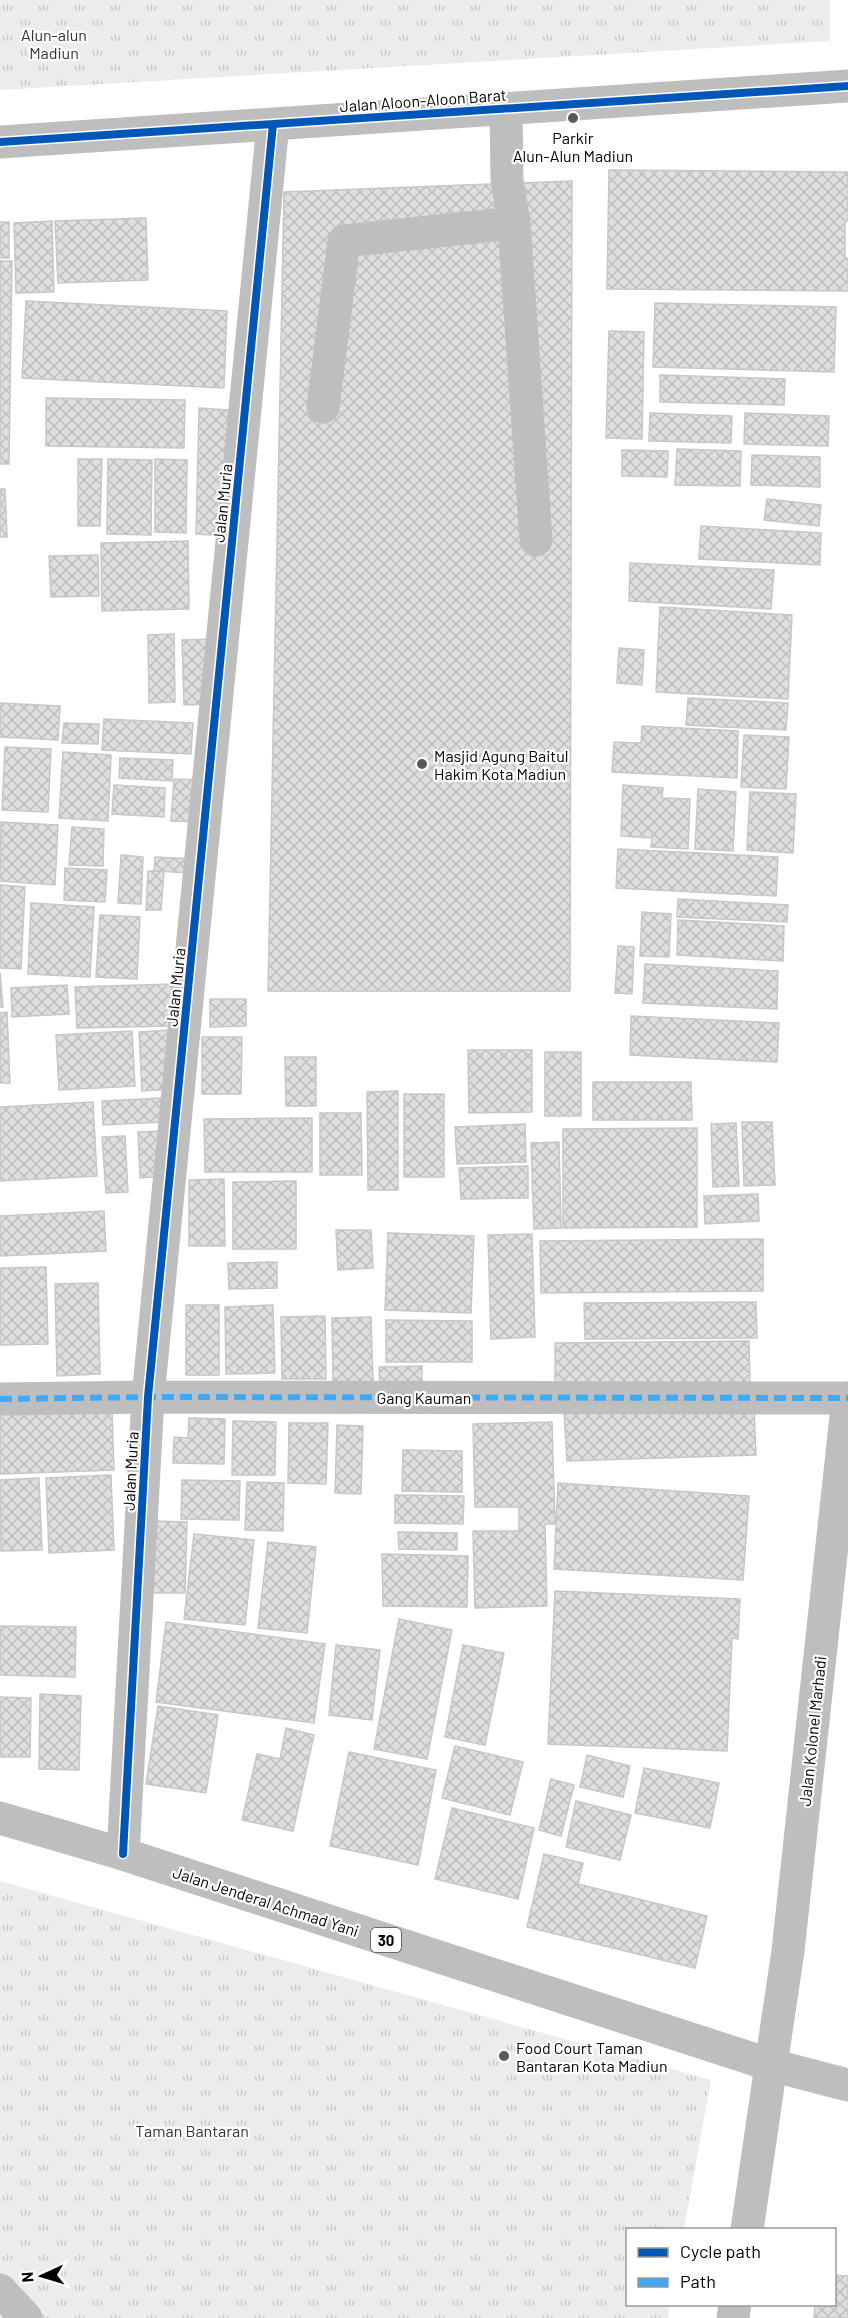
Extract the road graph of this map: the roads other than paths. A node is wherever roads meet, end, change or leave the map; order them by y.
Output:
1 (848, 87) edge
2 (506, 108) junction
3 (273, 124) junction
4 (0, 142) edge
5 (514, 223) junction
6 (323, 407) dead end
7 (536, 540) dead end
8 (148, 1397) junction
9 (848, 1398) edge
10 (0, 1399) edge
11 (0, 1818) edge
12 (123, 1854) junction
13 (771, 2065) junction
14 (848, 2085) edge
15 (747, 2228) edge
16 (0, 2290) edge
17 (26, 2318) edge

1 - 2 main road, Jalan Aloon-Aloon Barat
2 - 3 main road, Jalan Aloon-Aloon Barat
2 - 5 main road
3 - 4 main road, Jalan Aloon-Aloon Barat
3 - 8 main road, Jalan Muria
5 - 6 main road
5 - 7 main road
8 - 9 main road, Gang Kauman
8 - 10 main road, Gang Kauman
8 - 12 main road, Jalan Muria
9 - 13 main road, Jalan Kolonel Marhadi
11 - 12 main road, Jalan Jenderal Achmad Yani / 30
12 - 13 main road, Jalan Jenderal Achmad Yani / 30
13 - 14 main road, Jalan Jenderal Achmad Yani
13 - 15 main road, Jalan Kolonel Marhadi
16 - 17 main road

